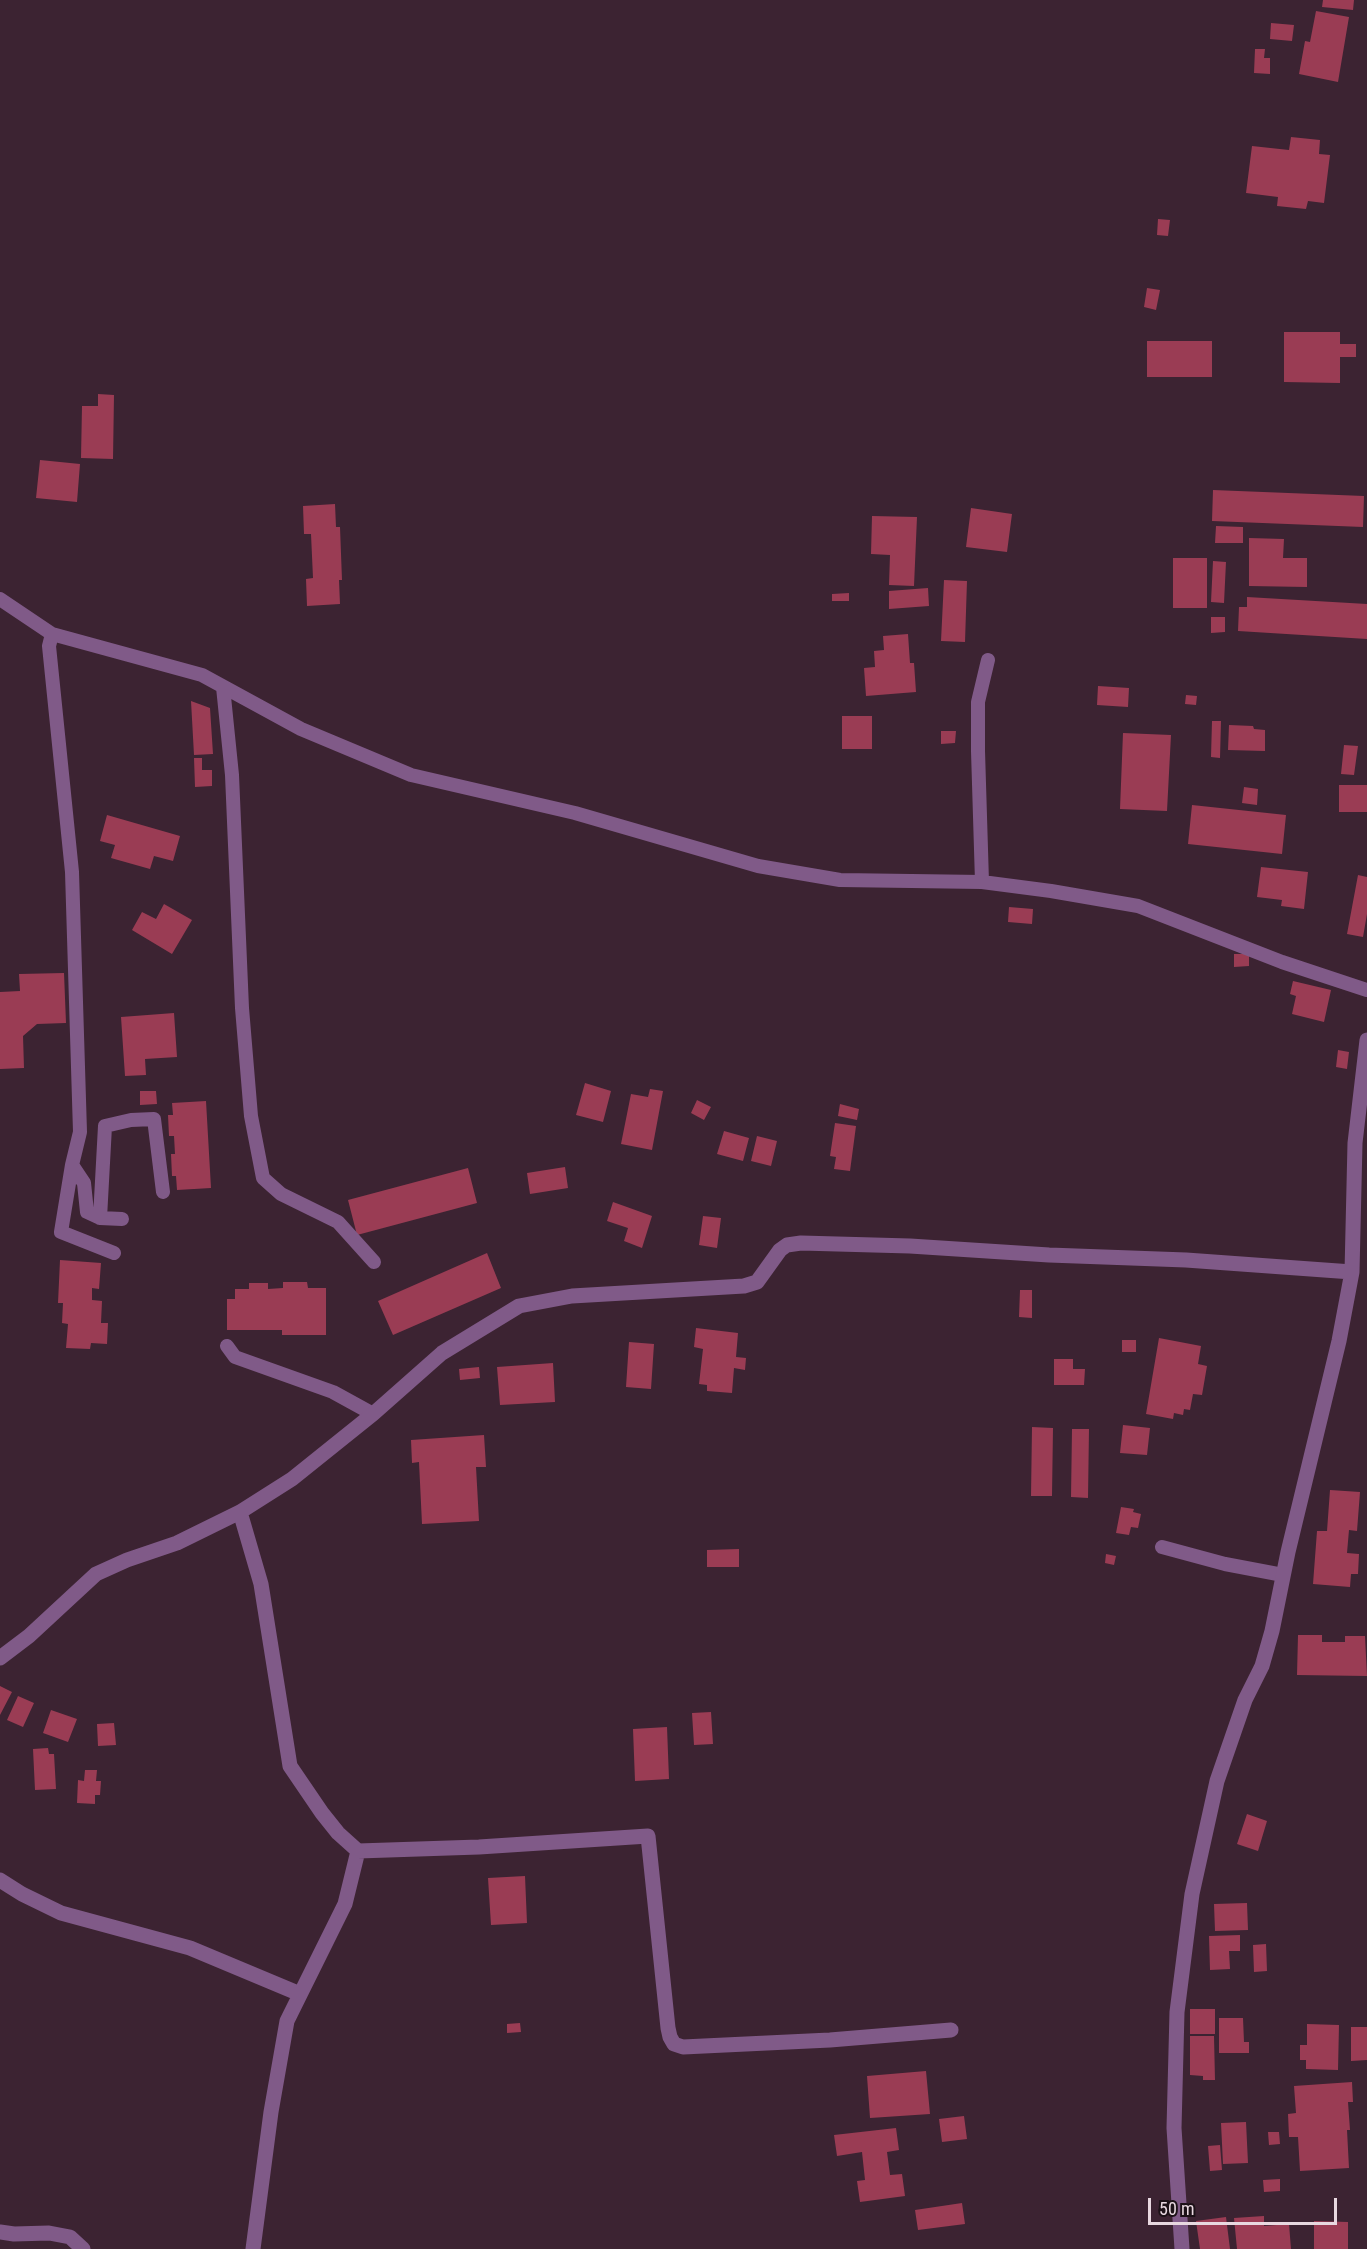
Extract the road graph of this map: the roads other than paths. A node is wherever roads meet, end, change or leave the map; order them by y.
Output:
1 (0, 598) edge
2 (52, 634) junction
3 (988, 660) dead end
4 (223, 687) junction
5 (982, 882) junction
6 (1367, 990) edge
7 (1367, 1040) edge
8 (72, 1165) junction
9 (163, 1192) dead end
10 (100, 1218) junction
11 (122, 1219) dead end
12 (114, 1253) dead end
13 (374, 1262) dead end
14 (1352, 1272) junction
15 (227, 1346) dead end
16 (373, 1414) junction
17 (240, 1512) junction
18 (1162, 1546) dead end
19 (1283, 1575) junction
20 (0, 1658) edge
21 (358, 1851) junction
22 (0, 1880) edge
23 (300, 1994) junction
24 (951, 2030) dead end
25 (0, 2232) edge
26 (83, 2249) edge
27 (253, 2249) edge
28 (1182, 2249) edge

1 - 2 lane
2 - 4 lane
2 - 8 lane
3 - 5 lane
4 - 5 lane
4 - 13 lane
5 - 6 lane
7 - 14 street
8 - 10 lane
8 - 12 lane
9 - 10 lane
10 - 11 lane
14 - 16 street
14 - 19 street
15 - 16 lane
16 - 17 street
17 - 20 street
17 - 21 street
18 - 19 lane
19 - 28 street
21 - 23 street
21 - 24 street
22 - 23 street
23 - 27 street
25 - 26 street

